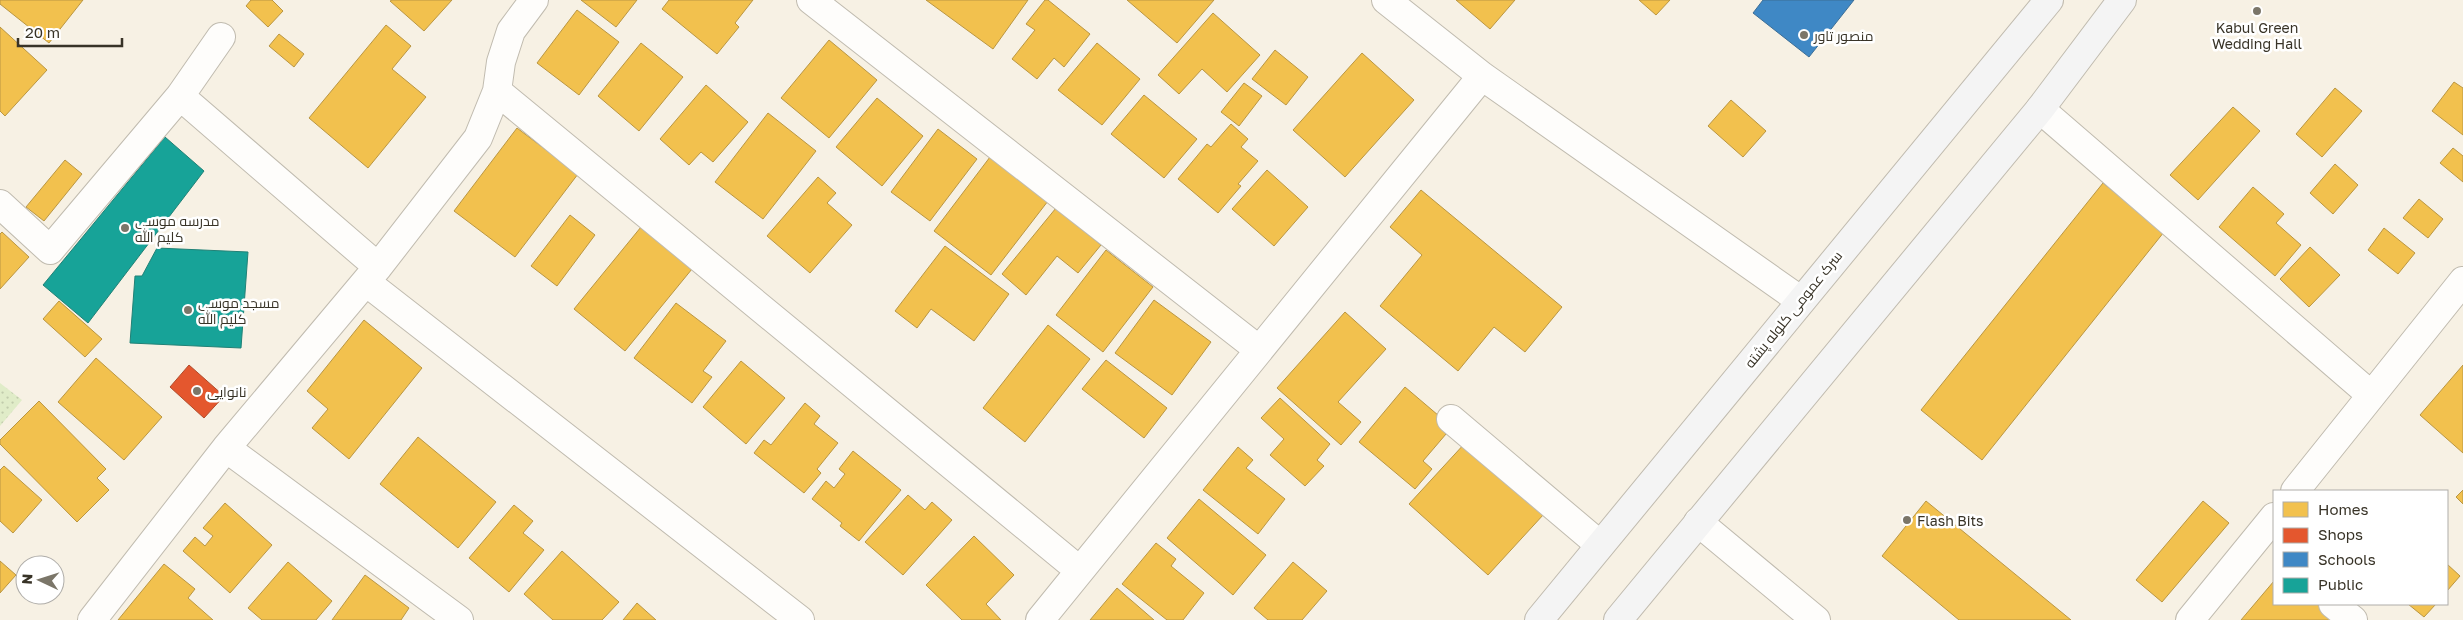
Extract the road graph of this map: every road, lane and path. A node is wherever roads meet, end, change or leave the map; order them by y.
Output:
1 (534, 0) edge
2 (811, 0) edge
3 (1386, 0) edge
4 (2049, 0) edge
5 (2122, 0) edge
6 (221, 37) dead end
7 (1482, 76) junction
8 (497, 91) junction
9 (180, 96) junction
10 (2040, 109) junction
11 (0, 204) edge
12 (372, 275) junction
13 (2463, 281) edge
14 (1800, 300) junction
15 (1258, 350) junction
16 (2371, 396) junction
17 (1451, 419) dead end
18 (226, 448) junction
19 (2295, 490) edge
20 (2273, 520) edge
21 (1698, 522) junction
22 (1600, 545) junction
23 (2265, 548) edge
24 (1079, 570) junction
25 (2334, 605) edge
26 (92, 620) edge
27 (459, 620) edge
28 (800, 620) edge
29 (1040, 620) edge
30 (1539, 620) edge
31 (1618, 620) edge
32 (1816, 620) edge
33 (2190, 620) edge
34 (2353, 620) edge

1 - 8 street
2 - 15 street
3 - 7 street
4 - 14 main road, سرک عمومی کلوله پشته
5 - 10 main road
6 - 9 street
7 - 14 street
7 - 15 street
8 - 12 street
8 - 24 street
9 - 11 street
9 - 12 street
10 - 16 street
10 - 21 main road
12 - 18 street
12 - 28 street
13 - 16 street
14 - 22 main road, سرک عمومی کلوله پشته
15 - 24 street
16 - 19 street
17 - 22 street
18 - 26 street
18 - 27 street
20 - 23 street
21 - 31 main road
21 - 32 street
22 - 30 main road, سرک عمومی کلوله پشته
23 - 33 street
24 - 29 street
25 - 34 street

